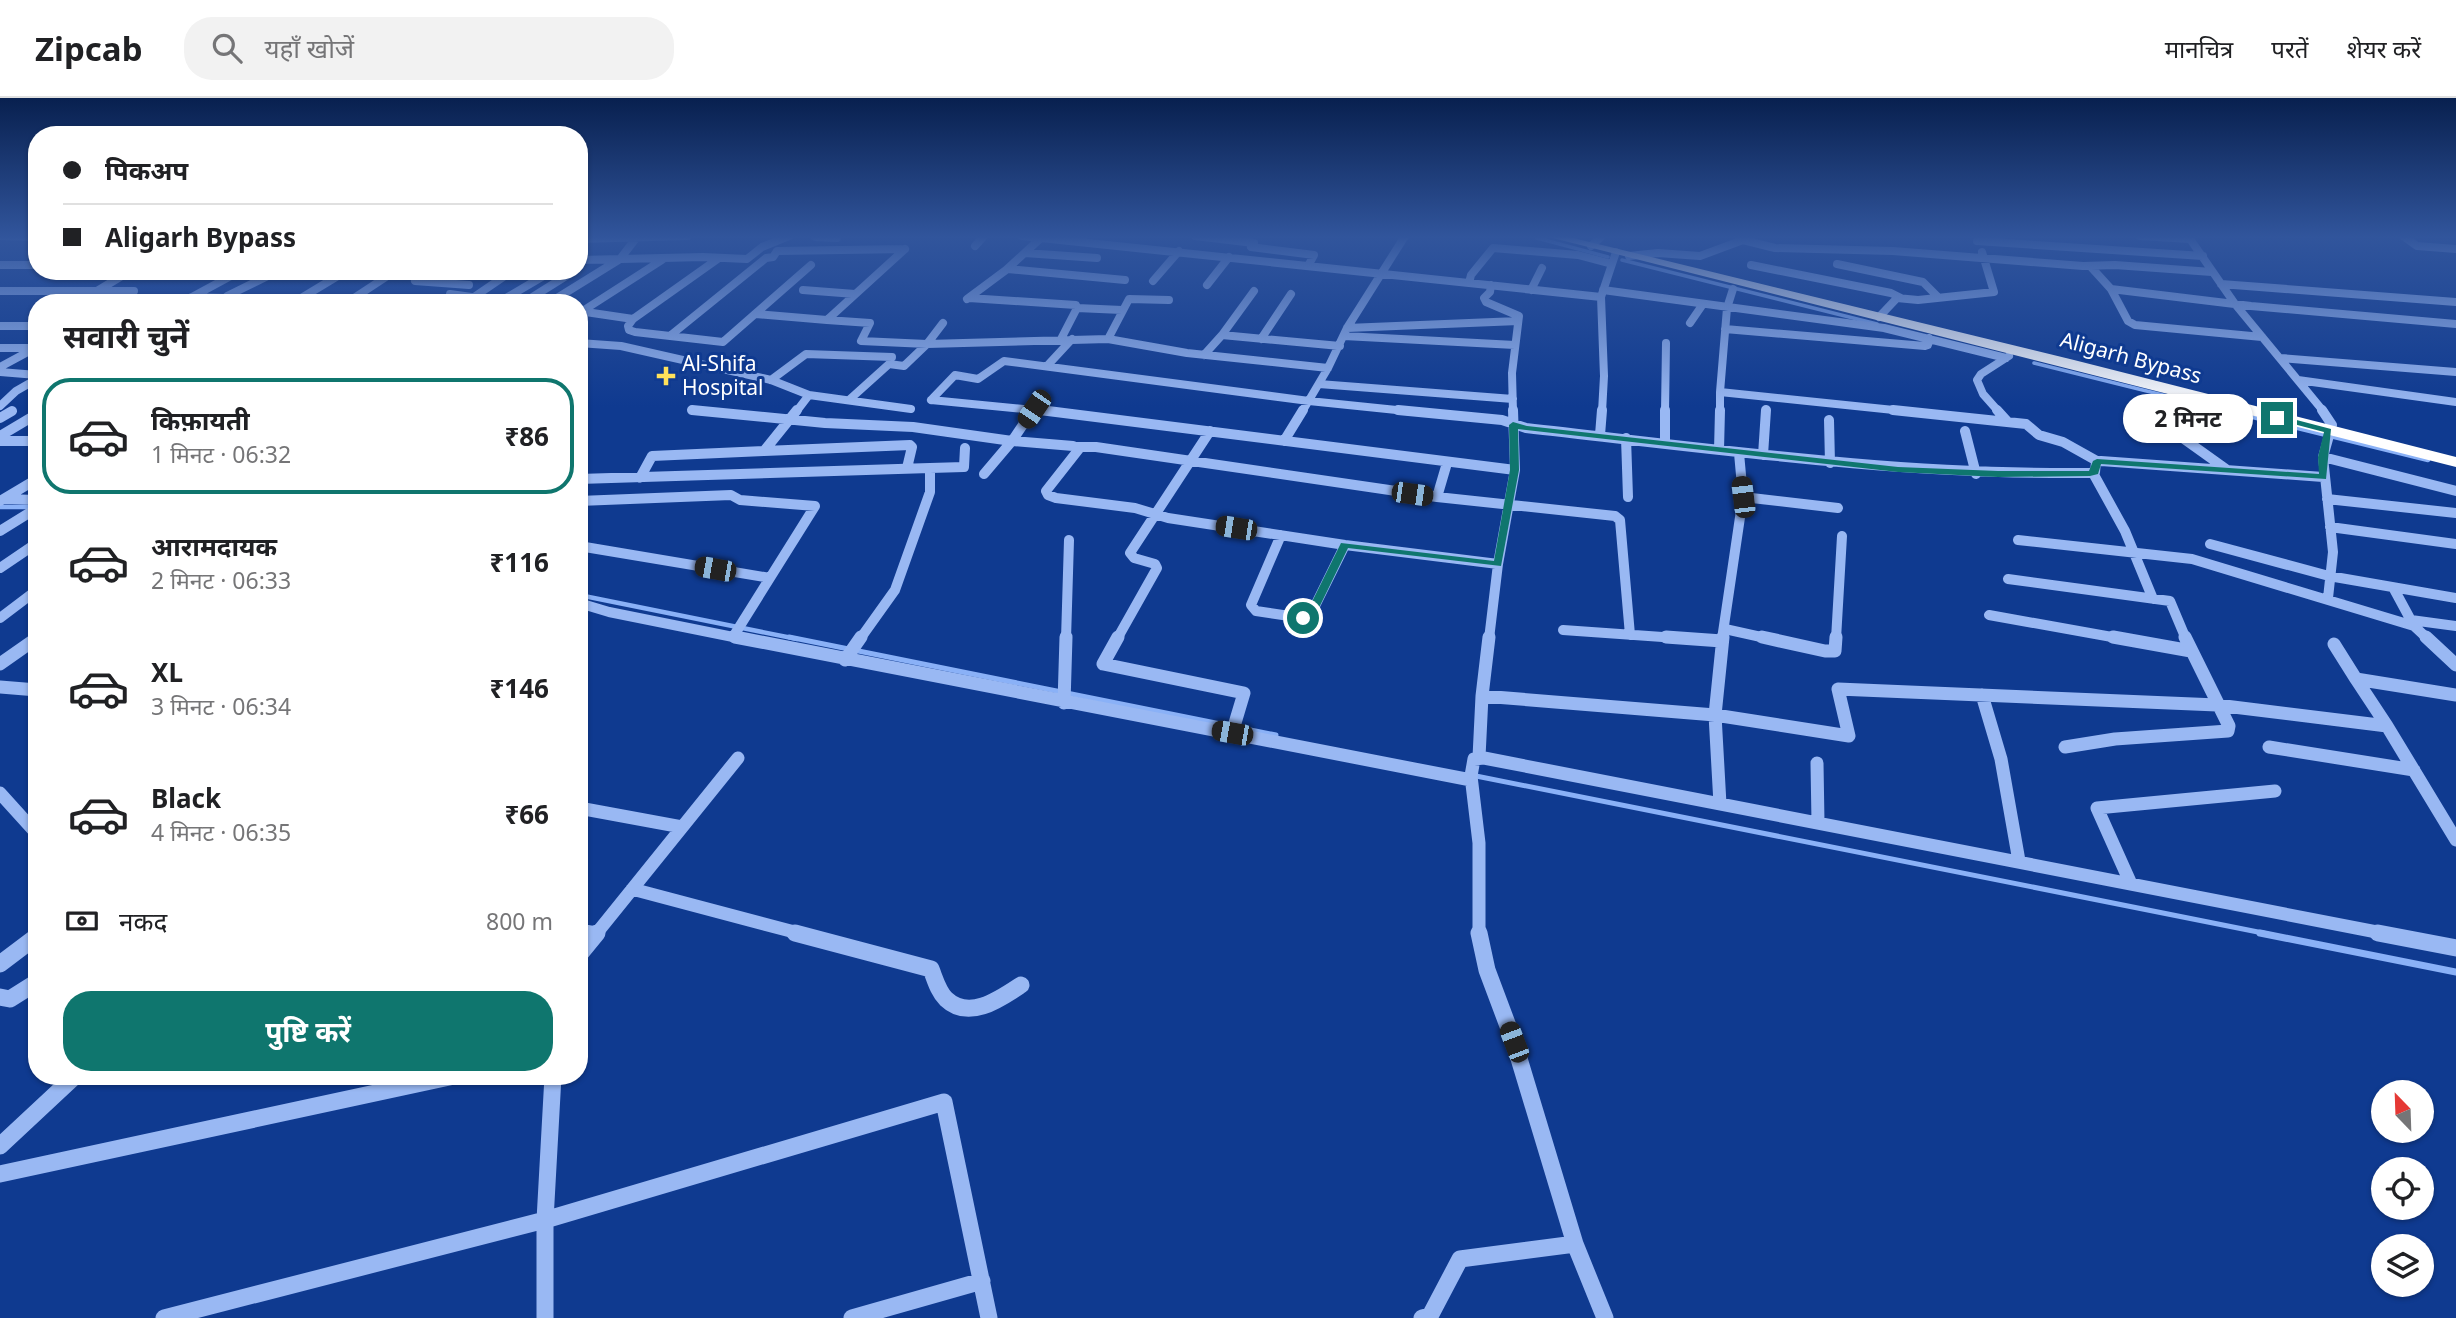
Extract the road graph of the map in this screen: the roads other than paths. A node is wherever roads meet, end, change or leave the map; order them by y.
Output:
1 (607, 293) edge
2 (669, 293) edge
3 (723, 293) edge
4 (780, 293) edge
5 (841, 293) edge
6 (976, 293) edge
7 (1253, 293) edge
8 (1369, 293) edge
9 (1489, 293) edge
10 (1602, 293) joint
11 (1731, 293) edge
12 (1775, 293) edge
13 (1891, 293) edge
14 (1934, 293) edge
15 (1981, 293) edge
16 (2113, 293) edge
17 (2144, 293) edge
18 (2227, 293) edge
19 (2336, 293) edge
20 (855, 294) joint
21 (1291, 295) dead end
22 (1937, 296) junction
23 (2375, 296) junction
24 (1901, 298) junction
25 (1169, 300) dead end
26 (2456, 302) edge
27 (2383, 303) dead end
28 (1703, 304) junction
29 (2235, 304) junction
30 (588, 306) edge
31 (1077, 308) junction
32 (1727, 308) junction
33 (1122, 310) junction
34 (2391, 311) dead end
35 (588, 312) edge
36 (756, 314) junction
37 (1879, 317) junction
38 (633, 318) junction
39 (2399, 318) junction
40 (827, 320) junction
41 (1518, 321) junction
42 (943, 323) dead end
43 (1690, 323) dead end
44 (2456, 324) edge
45 (0, 326) edge
46 (28, 326) edge
47 (1725, 329) junction
48 (1345, 332) junction
49 (671, 335) junction
50 (1222, 335) junction
51 (2262, 337) junction
52 (1929, 338) junction
53 (1072, 339) junction
54 (1108, 339) junction
55 (1261, 339) junction
56 (1061, 340) junction
57 (588, 344) edge
58 (927, 344) junction
59 (1666, 344) dead end
60 (1515, 345) junction
61 (1340, 346) junction
62 (28, 347) edge
63 (0, 348) edge
64 (28, 351) edge
65 (2012, 354) junction
66 (1204, 355) junction
67 (892, 357) dead end
68 (2281, 358) junction
69 (1047, 366) junction
70 (0, 367) edge
71 (1328, 368) junction
72 (0, 372) edge
73 (2456, 372) edge
74 (28, 376) edge
75 (771, 380) junction
76 (2298, 380) junction
77 (28, 383) edge
78 (1319, 384) junction
79 (1720, 393) junction
80 (809, 394) junction
81 (1513, 399) junction
82 (849, 400) junction
83 (1309, 401) junction
84 (2456, 402) edge
85 (0, 406) edge
86 (911, 409) dead end
87 (1034, 409) junction
88 (1766, 409) dead end
89 (692, 410) dead end
90 (12, 411) dead end
91 (0, 418) edge
92 (790, 419) junction
93 (28, 420) edge
94 (1829, 421) dead end
95 (2007, 421) junction
96 (2129, 421) dead end
97 (1513, 425) junction
98 (901, 426) junction
99 (1210, 431) junction
100 (1965, 431) dead end
101 (2327, 434) junction
102 (1600, 435) junction
103 (842, 436) junction
104 (0, 438) edge
105 (1626, 438) junction
106 (28, 440) edge
107 (1284, 441) junction
108 (1012, 442) junction
109 (1665, 443) junction
110 (892, 445) junction
111 (1077, 447) junction
112 (965, 448) dead end
113 (805, 449) junction
114 (1719, 450) junction
115 (764, 451) junction
116 (1739, 453) junction
117 (1763, 456) junction
118 (2323, 457) junction
119 (1189, 461) junction
120 (2097, 461) junction
121 (2456, 462) edge
122 (1447, 463) junction
123 (1830, 463) junction
124 (906, 468) junction
125 (930, 468) junction
126 (1515, 470) junction
127 (2228, 470) junction
128 (798, 472) junction
129 (2094, 473) junction
130 (984, 474) dead end
131 (1976, 474) junction
132 (2323, 477) junction
133 (639, 478) junction
134 (588, 479) edge
135 (28, 485) edge
136 (2456, 491) edge
137 (1437, 497) junction
138 (1628, 497) dead end
139 (1743, 497) junction
140 (2327, 499) junction
141 (28, 500) edge
142 (588, 501) edge
143 (1, 502) edge
144 (1511, 504) junction
145 (28, 506) edge
146 (1838, 508) dead end
147 (1154, 513) junction
148 (2456, 513) edge
149 (28, 514) edge
150 (2330, 527) junction
151 (0, 531) edge
152 (1281, 535) junction
153 (1842, 536) dead end
154 (1069, 540) dead end
155 (2018, 540) dead end
156 (2210, 544) dead end
157 (2456, 544) edge
158 (1345, 545) junction
159 (588, 548) edge
160 (28, 549) edge
161 (2132, 551) junction
162 (1498, 564) junction
163 (0, 568) edge
164 (2329, 576) junction
165 (770, 578) junction
166 (2008, 579) dead end
167 (2394, 589) junction
168 (28, 597) edge
169 (2328, 598) junction
170 (2456, 598) edge
171 (2153, 599) junction
172 (588, 606) edge
173 (1989, 615) dead end
174 (0, 618) edge
175 (2412, 623) junction
176 (2456, 626) edge
177 (1563, 631) dead end
178 (1630, 635) junction
179 (1723, 635) junction
180 (733, 637) junction
181 (28, 644) edge
182 (2334, 645) dead end
183 (2191, 651) junction
184 (845, 660) junction
185 (0, 664) edge
186 (2456, 665) edge
187 (2357, 679) junction
188 (0, 687) edge
189 (28, 689) edge
190 (1982, 695) junction
191 (2456, 695) edge
192 (1482, 696) junction
193 (1064, 703) junction
194 (2217, 705) junction
195 (1715, 715) junction
196 (2387, 726) junction
197 (1232, 733) junction
198 (2064, 747) dead end
199 (2269, 747) dead end
200 (737, 758) dead end
201 (1817, 764) dead end
202 (1473, 769) junction
203 (2414, 770) junction
204 (2274, 791) dead end
205 (0, 793) edge
206 (1720, 804) junction
207 (588, 810) edge
208 (1818, 822) junction
209 (28, 824) edge
210 (682, 827) junction
211 (2456, 840) edge
212 (2019, 861) junction
213 (2131, 884) junction
214 (632, 889) junction
215 (588, 932) edge
216 (596, 933) junction
217 (28, 943) edge
218 (588, 943) edge
219 (2456, 948) edge
220 (0, 964) edge
221 (1021, 985) dead end
222 (28, 988) edge
223 (0, 997) edge
224 (65, 1085) edge
225 (412, 1085) edge
226 (552, 1085) edge
227 (0, 1146) edge
228 (0, 1174) edge
229 (545, 1220) junction
230 (1575, 1244) junction
231 (982, 1281) junction
232 (164, 1318) edge
233 (545, 1318) edge
234 (852, 1318) edge
235 (989, 1318) edge
236 (1422, 1318) edge
237 (1605, 1318) edge

1 - 30 street
2 - 38 street
3 - 49 street
4 - 36 street
5 - 20 street
6 - 31 street
7 - 50 street
8 - 48 street
9 - 41 street
10 - 28 street
10 - 102 street
11 - 32 street
12 - 37 highway, Aligarh Bypass
13 - 24 street
14 - 22 street
15 - 22 street
16 - 51 street
17 - 29 street
18 - 29 street
19 - 23 street
20 - 40 street
21 - 55 street
22 - 24 street
23 - 26 street
23 - 27 street
24 - 37 street
25 - 33 street
28 - 32 street
28 - 43 street
29 - 39 street
29 - 51 street
31 - 33 street
31 - 56 street
32 - 47 street
32 - 52 street
33 - 54 street
34 - 39 street
35 - 38 street
36 - 40 street
36 - 49 street
37 - 65 highway, Aligarh Bypass
38 - 49 street
39 - 44 street
40 - 58 street
41 - 48 street
41 - 60 street
42 - 58 street
45 - 46 street
47 - 52 street
47 - 79 street
48 - 60 street
48 - 61 street
50 - 55 street
50 - 66 street
51 - 68 street
52 - 65 street
53 - 54 street
53 - 56 street
53 - 69 street
54 - 66 street
55 - 61 street
56 - 58 street
57 - 75 street
58 - 82 street
59 - 109 street
60 - 81 street
61 - 71 street
62 - 63 street
64 - 70 street
65 - 95 street
65 - 101 highway, Aligarh Bypass
66 - 71 street
67 - 75 street
68 - 73 street
68 - 76 street
69 - 83 street
69 - 87 street
71 - 78 street
72 - 74 street
75 - 80 street
76 - 84 street
76 - 101 street
77 - 85 street
78 - 81 street
78 - 83 street
79 - 95 street
79 - 114 street
80 - 82 street
80 - 92 street
81 - 97 street
82 - 86 street
83 - 97 street
83 - 107 street
87 - 99 street
87 - 108 street
88 - 117 street
89 - 92 street
90 - 91 street
92 - 103 street
92 - 115 street
93 - 104 street
94 - 123 street
95 - 120 street
96 - 127 street
97 - 102 street
97 - 126 street
98 - 103 street
98 - 108 street
98 - 110 street
99 - 107 street
99 - 119 street
100 - 131 street
101 - 118 street
101 - 121 highway, Aligarh Bypass
102 - 105 street
103 - 110 street
103 - 113 street
104 - 106 street
105 - 109 street
105 - 138 street
107 - 122 street
108 - 111 street
108 - 130 street
109 - 114 street
110 - 124 street
111 - 119 street
111 - 147 street
112 - 125 street
113 - 115 street
113 - 128 street
114 - 116 street
115 - 133 street
116 - 117 street
116 - 139 street
117 - 123 street
118 - 132 street
118 - 136 street
119 - 137 street
119 - 147 street
120 - 127 street
120 - 129 street
122 - 126 street
122 - 137 street
123 - 131 street
124 - 125 street
124 - 128 street
125 - 184 street
126 - 144 street
127 - 132 street
128 - 133 street
129 - 131 street
129 - 161 street
132 - 140 street
133 - 134 street
135 - 143 street
137 - 144 street
139 - 146 street
139 - 179 street
140 - 148 street
140 - 150 street
141 - 143 street
142 - 165 street
143 - 145 street
144 - 162 street
144 - 178 street
147 - 152 street
147 - 197 street
149 - 151 street
150 - 157 street
150 - 164 street
152 - 158 street
152 - 158 street
153 - 179 street
154 - 193 street
155 - 161 street
156 - 164 street
158 - 162 street
159 - 165 street
160 - 163 street
161 - 169 street
161 - 171 street
162 - 192 street
164 - 167 street
164 - 169 street
165 - 180 street
166 - 171 street
167 - 170 street
167 - 175 street
168 - 174 street
169 - 175 street
171 - 183 street
172 - 180 street
173 - 183 street
175 - 176 street
175 - 186 street
177 - 178 street
178 - 179 street
179 - 195 street
180 - 184 street
181 - 185 street
182 - 187 street
183 - 194 street
184 - 193 street
187 - 191 street
187 - 196 street
188 - 189 street
190 - 194 street
190 - 195 street
190 - 212 street
192 - 195 street
192 - 202 street
193 - 197 street
194 - 196 street
194 - 198 street
195 - 206 street
196 - 203 street
197 - 202 street
199 - 203 street
200 - 210 street
201 - 208 street
202 - 206 street
202 - 230 street
203 - 211 street
204 - 213 street
205 - 209 street
206 - 208 street
207 - 210 street
208 - 212 street
210 - 214 street
212 - 213 street
213 - 219 street
214 - 216 street
214 - 221 street
215 - 216 street
216 - 218 street
217 - 220 street
222 - 223 street
224 - 227 street
225 - 228 street
226 - 229 street
229 - 231 street
229 - 232 street
229 - 233 street
230 - 236 street
230 - 237 street
231 - 234 street
231 - 235 street

